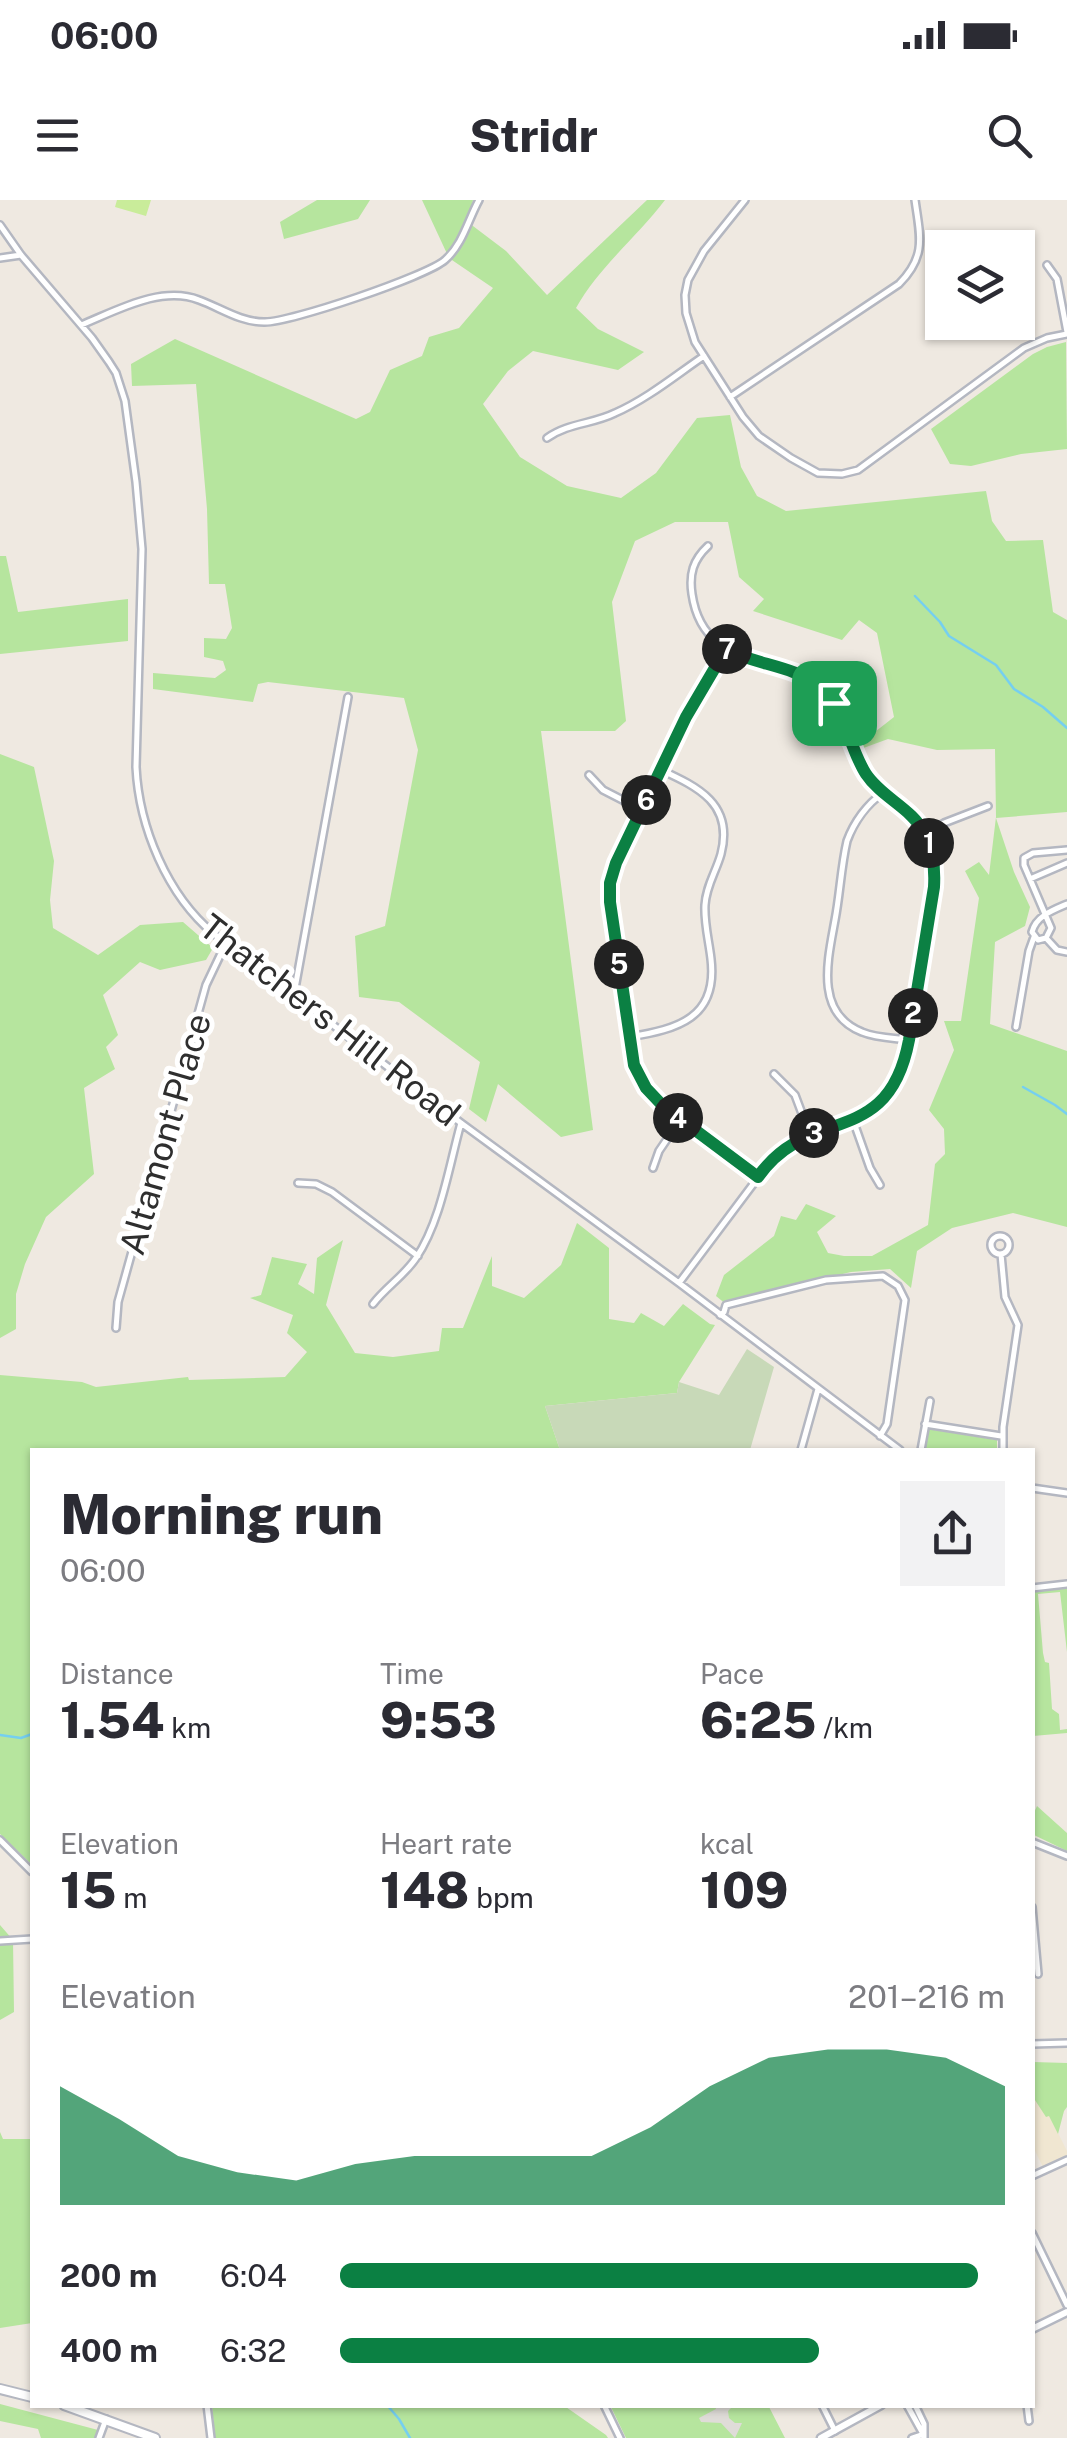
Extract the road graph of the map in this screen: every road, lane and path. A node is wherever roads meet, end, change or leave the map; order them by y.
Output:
1 (478, 200) edge
2 (744, 200) edge
3 (914, 200) edge
4 (0, 225) edge
5 (22, 255) junction
6 (0, 258) edge
7 (1047, 265) dead end
8 (81, 324) junction
9 (1067, 333) edge
10 (704, 356) junction
11 (730, 396) junction
12 (547, 438) dead end
13 (708, 546) dead end
14 (726, 649) junction
15 (348, 697) dead end
16 (661, 770) junction
17 (589, 775) dead end
18 (884, 793) junction
19 (988, 806) dead end
20 (642, 810) junction
21 (925, 834) junction
22 (1067, 850) edge
23 (1067, 863) edge
24 (1030, 879) junction
25 (1067, 904) edge
26 (1046, 914) junction
27 (1034, 936) junction
28 (1046, 938) junction
29 (226, 943) junction
30 (1067, 952) edge
31 (294, 994) junction
32 (1016, 1027) dead end
33 (630, 1037) junction
34 (909, 1040) junction
35 (774, 1074) dead end
36 (680, 1120) junction
37 (853, 1120) junction
38 (461, 1123) junction
39 (810, 1135) junction
40 (652, 1168) dead end
41 (758, 1177) junction
42 (298, 1183) dead end
43 (880, 1185) dead end
44 (1000, 1254) dead end
45 (418, 1256) junction
46 (679, 1283) junction
47 (373, 1304) dead end
48 (720, 1315) junction
49 (116, 1328) dead end
50 (818, 1389) junction
51 (930, 1402) dead end
52 (925, 1424) junction
53 (880, 1436) junction
54 (1003, 1436) junction
55 (802, 1448) edge
56 (897, 1448) edge
57 (920, 1448) edge
58 (1003, 1448) edge
59 (1035, 1488) edge
60 (1067, 1493) edge
61 (1067, 1584) edge
62 (1035, 1588) edge
63 (0, 1840) edge
64 (1035, 1843) edge
65 (1067, 1856) edge
66 (30, 1870) edge
67 (30, 1938) edge
68 (1035, 1940) edge
69 (0, 1941) edge
70 (1038, 1974) dead end
71 (1067, 2042) edge
72 (1035, 2044) edge
73 (1067, 2160) edge
74 (1035, 2175) edge
75 (1035, 2239) edge
76 (1067, 2308) edge
77 (1035, 2327) edge
78 (0, 2389) edge
79 (30, 2396) edge
80 (73, 2408) edge
81 (207, 2408) edge
82 (605, 2408) edge
83 (824, 2408) edge
84 (875, 2408) edge
85 (913, 2408) edge
86 (1027, 2408) edge
87 (106, 2419) junction
88 (1029, 2421) dead end
89 (835, 2430) junction
90 (924, 2436) edge
91 (99, 2438) edge
92 (155, 2438) edge
93 (211, 2438) edge
94 (620, 2438) edge
95 (821, 2438) edge
96 (912, 2438) edge

1 - 8 street
2 - 10 street
3 - 11 street
4 - 5 street, Thatchers Hill Road
5 - 6 street
5 - 8 street, Thatchers Hill Road
7 - 9 street
8 - 29 street, Thatchers Hill Road
9 - 11 street
10 - 11 street
10 - 12 street
13 - 14 street
14 - 16 street
14 - 18 street
15 - 31 street
16 - 20 street
16 - 33 street
17 - 20 street
18 - 21 street
18 - 34 street
19 - 21 street
20 - 33 street
21 - 34 street
22 - 24 street
23 - 24 street
24 - 26 street
25 - 26 street
26 - 27 street
26 - 28 street
27 - 28 street
27 - 32 street
28 - 30 street
29 - 31 street, Thatchers Hill Road
29 - 49 street, Altamont Place
31 - 38 street, Thatchers Hill Road
33 - 36 street
34 - 37 street
35 - 39 street
36 - 40 street
36 - 41 street
37 - 39 street
37 - 43 street
38 - 45 street
38 - 46 street, Thatchers Hill Road
39 - 41 street
41 - 46 street
42 - 45 street
44 - 54 street
45 - 47 street
46 - 48 street, Thatchers Hill Road
48 - 50 street, Thatchers Hill Road
48 - 53 street
50 - 53 street, Thatchers Hill Road
50 - 55 street
51 - 52 street
52 - 54 street
52 - 57 street
53 - 56 street, Thatchers Hill Road
54 - 58 street
59 - 60 street
61 - 62 street
63 - 66 street
64 - 65 street
67 - 69 street
68 - 70 street
71 - 72 street
73 - 74 street
75 - 76 street
76 - 77 street
78 - 79 main road
80 - 87 main road
81 - 93 street
82 - 94 street
83 - 89 street
84 - 89 street
85 - 90 street
86 - 88 street
87 - 91 street
87 - 92 main road
89 - 95 street
90 - 96 street

